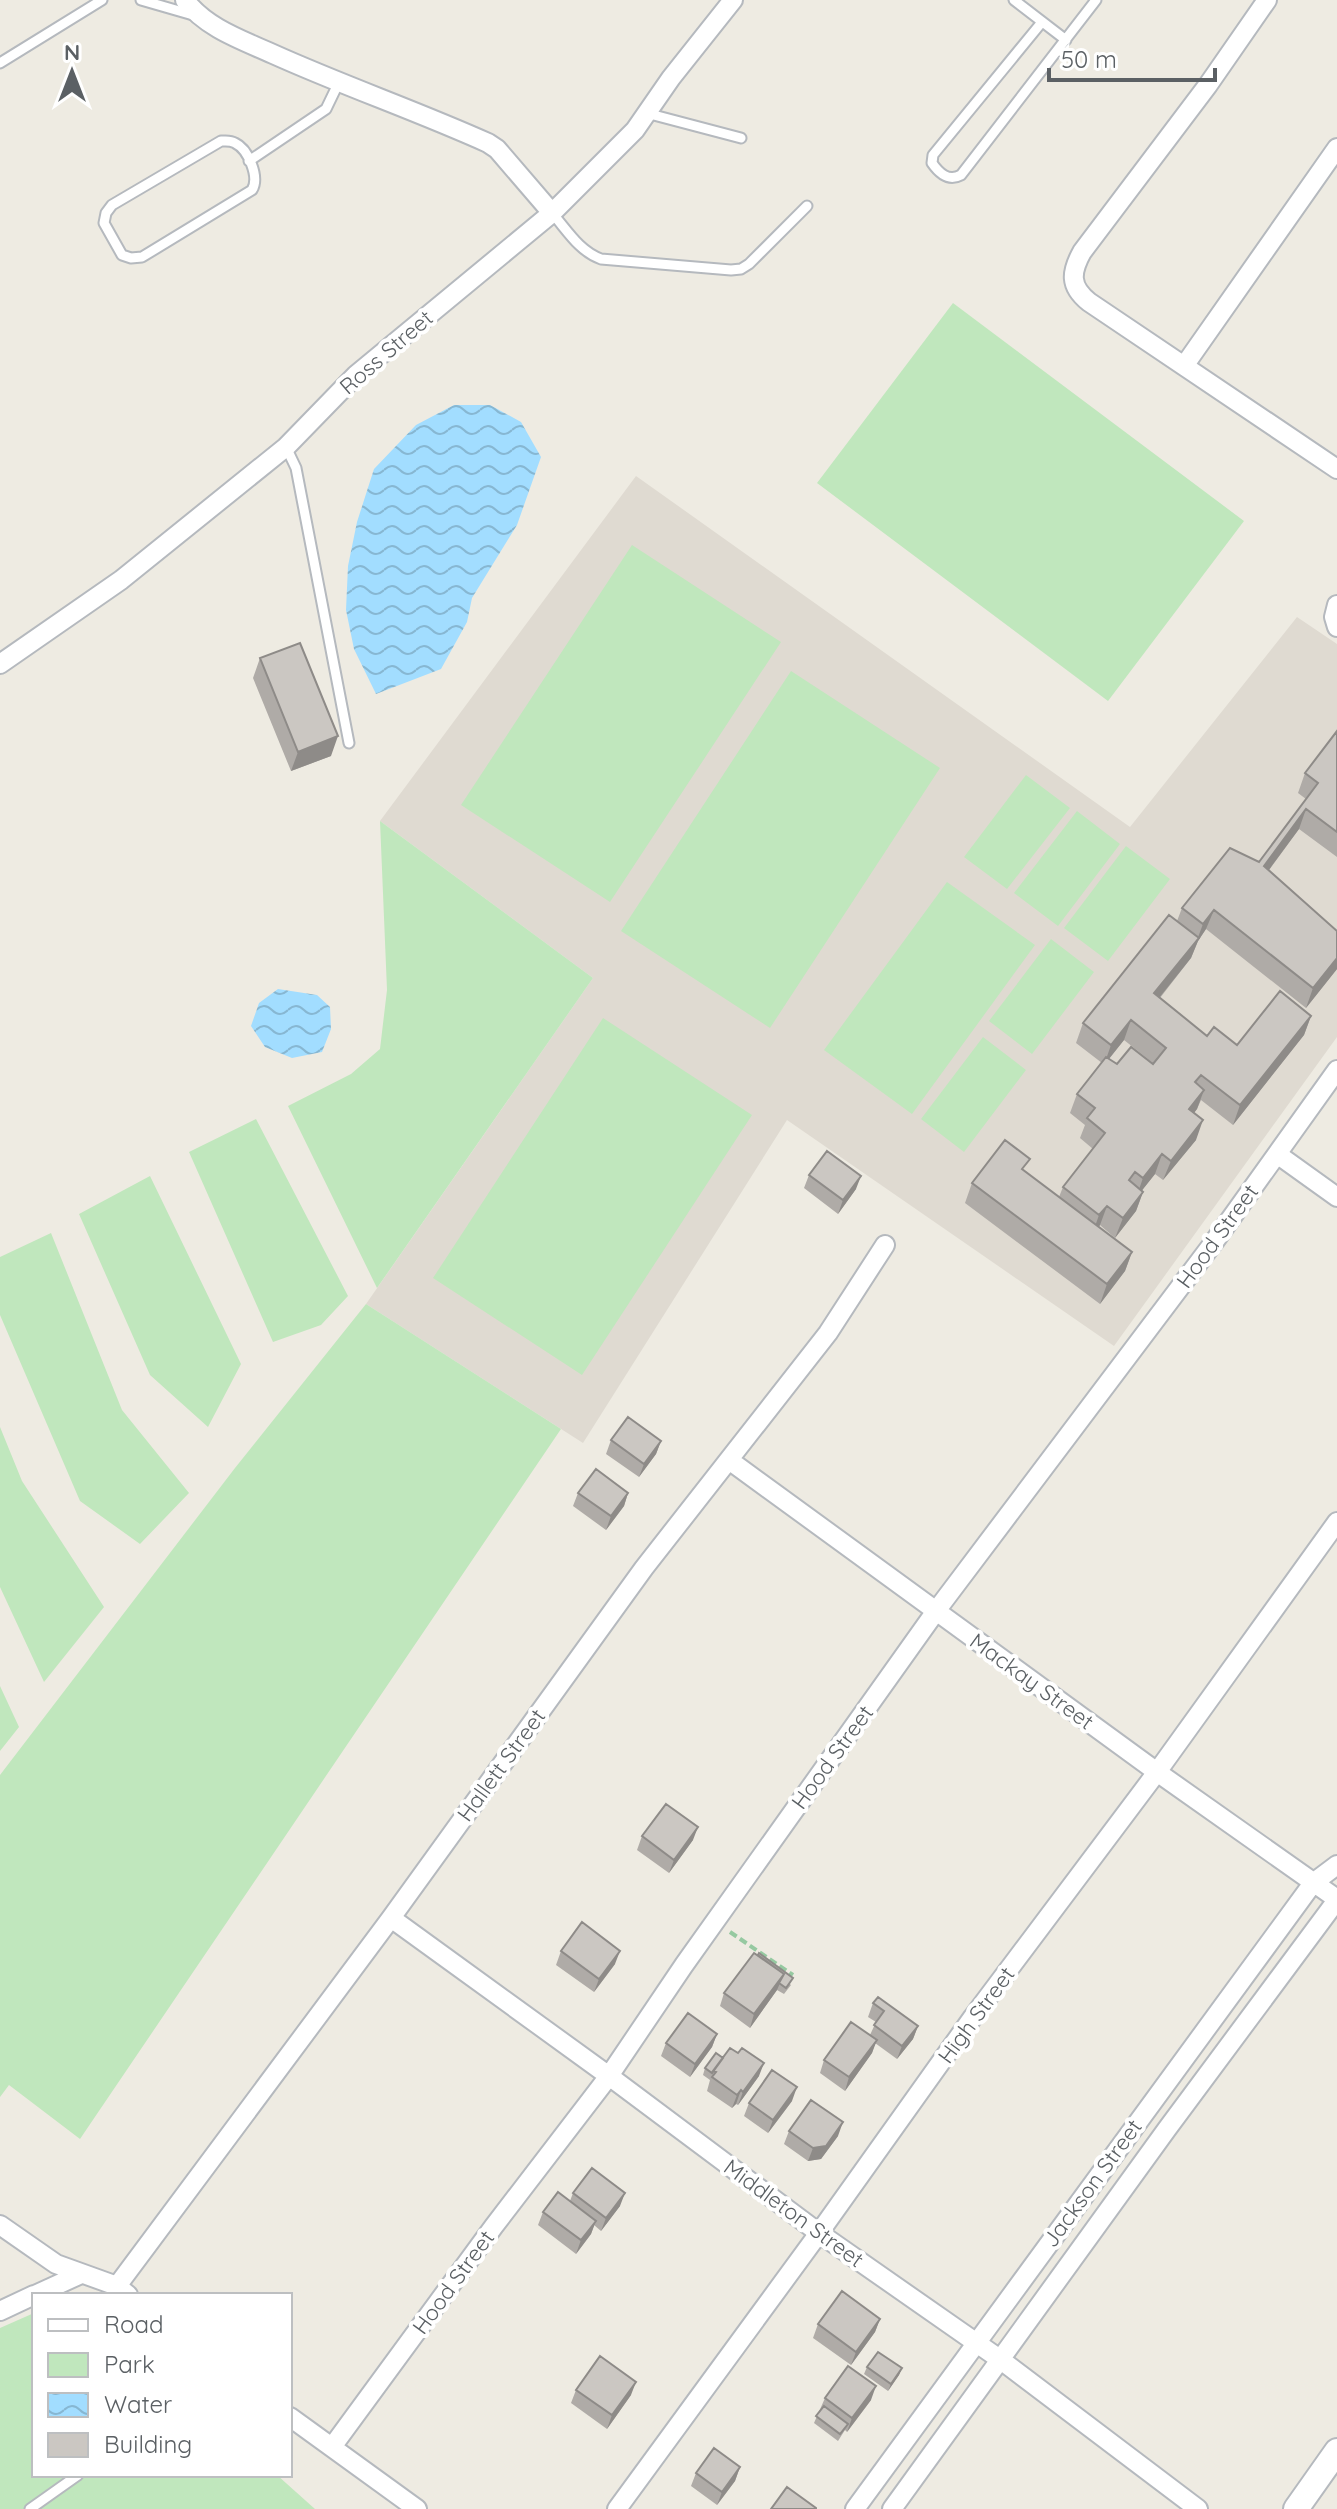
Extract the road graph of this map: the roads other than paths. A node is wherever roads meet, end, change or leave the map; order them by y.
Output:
1 (102, 0) edge
2 (141, 0) edge
3 (185, 0) edge
4 (733, 0) edge
5 (1014, 0) edge
6 (1096, 0) edge
7 (1267, 0) edge
8 (203, 18) junction
9 (1042, 22) junction
10 (1066, 40) junction
11 (0, 63) edge
12 (339, 82) junction
13 (646, 113) junction
14 (741, 138) dead end
15 (1337, 148) edge
16 (249, 161) junction
17 (807, 206) dead end
18 (552, 213) junction
19 (1184, 366) junction
20 (286, 447) junction
21 (1337, 469) edge
22 (1337, 605) edge
23 (1337, 627) edge
24 (0, 664) edge
25 (349, 743) dead end
26 (1337, 1070) edge
27 (1277, 1154) junction
28 (1337, 1197) edge
29 (885, 1245) dead end
30 (729, 1460) junction
31 (1337, 1522) edge
32 (936, 1611) junction
33 (1157, 1772) junction
34 (1337, 1865) edge
35 (1313, 1883) junction
36 (1337, 1900) edge
37 (391, 1918) junction
38 (609, 2076) junction
39 (0, 2225) edge
40 (819, 2233) junction
41 (81, 2274) junction
42 (123, 2291) edge
43 (38, 2293) edge
44 (32, 2296) edge
45 (0, 2311) edge
46 (976, 2342) junction
47 (1001, 2360) junction
48 (292, 2418) edge
49 (332, 2447) junction
50 (1337, 2451) edge
51 (75, 2477) edge
52 (30, 2509) edge
53 (417, 2509) edge
54 (617, 2509) edge
55 (855, 2509) edge
56 (892, 2509) edge
57 (1198, 2509) edge
58 (1296, 2509) edge

1 - 11 lane
2 - 8 lane
3 - 8 street
4 - 13 street, Ross Street
5 - 9 lane
6 - 10 lane
7 - 19 street
8 - 12 street
9 - 10 lane
9 - 10 lane
12 - 16 lane
12 - 18 street
13 - 14 lane
13 - 18 street, Ross Street
15 - 19 street
16 - 16 lane
17 - 18 lane
18 - 20 street, Ross Street
19 - 21 street
20 - 24 street, Ross Street
20 - 25 lane
22 - 23 street
26 - 27 street, Hood Street
27 - 28 street
27 - 32 street, Hood Street
29 - 30 street, Hallett Street
30 - 32 street, Mackay Street
30 - 37 street, Hallett Street
31 - 33 street, High Street
32 - 33 street, Mackay Street
32 - 38 street, Hood Street
33 - 35 street, Mackay Street
33 - 40 street, High Street
34 - 35 street, Jackson Street
35 - 36 street, Mackay Street
35 - 46 street, Jackson Street
36 - 47 street, Jackson Street
37 - 38 street, Middleton Street
37 - 42 street, Hallett Street
38 - 40 street, Middleton Street
38 - 49 street, Hood Street
39 - 41 street
40 - 46 street, Middleton Street
40 - 54 street, High Street
41 - 42 street
41 - 43 street
44 - 45 street
46 - 47 street, Middleton Street
46 - 55 street, Jackson Street
47 - 56 street, Jackson Street
47 - 57 street, Middleton Street
48 - 49 street
49 - 53 street
50 - 58 street
51 - 52 lane

